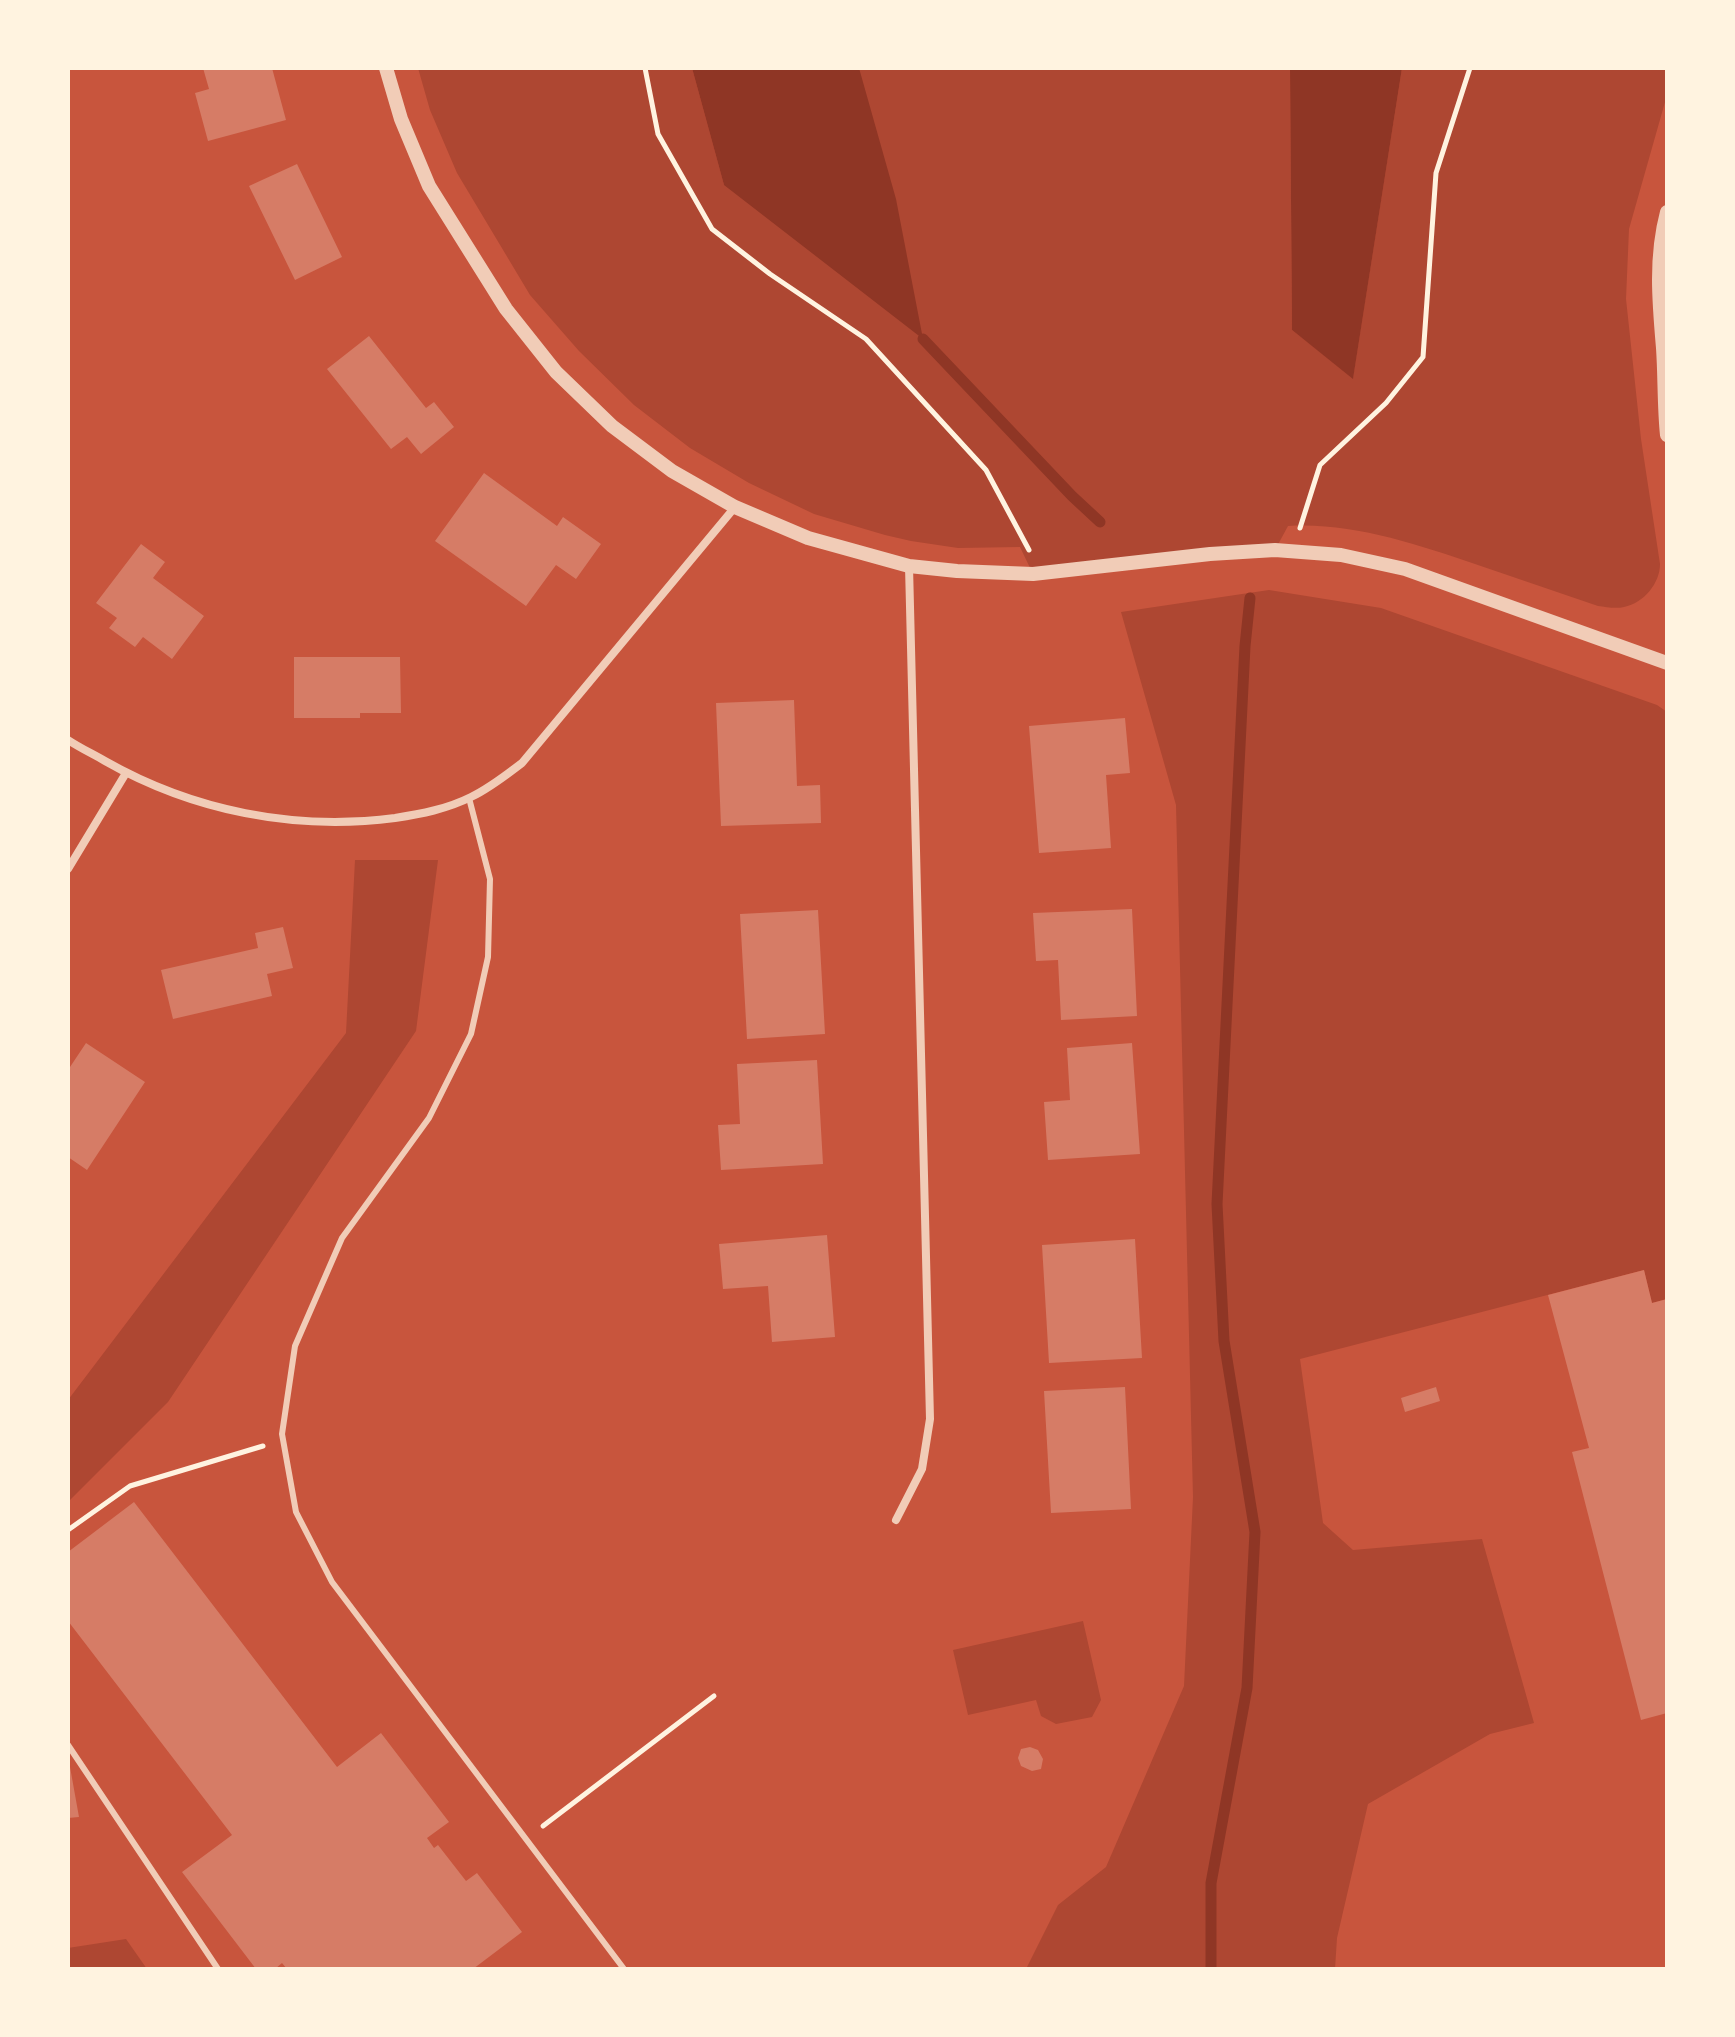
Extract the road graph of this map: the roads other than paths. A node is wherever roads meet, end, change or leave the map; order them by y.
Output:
1 (386, 68) edge
2 (1667, 212) edge
3 (1667, 435) edge
4 (735, 507) junction
5 (909, 566) junction
6 (1667, 663) edge
7 (68, 740) edge
8 (126, 773) junction
9 (469, 798) junction
10 (68, 869) edge
11 (896, 1520) dead end
12 (68, 1745) edge
13 (218, 1969) edge
14 (624, 1969) edge

1 - 4 street
2 - 3 street
4 - 5 street
4 - 9 street
5 - 6 street
5 - 11 street
7 - 8 street
8 - 9 street
8 - 10 street
9 - 14 lane
12 - 13 lane

